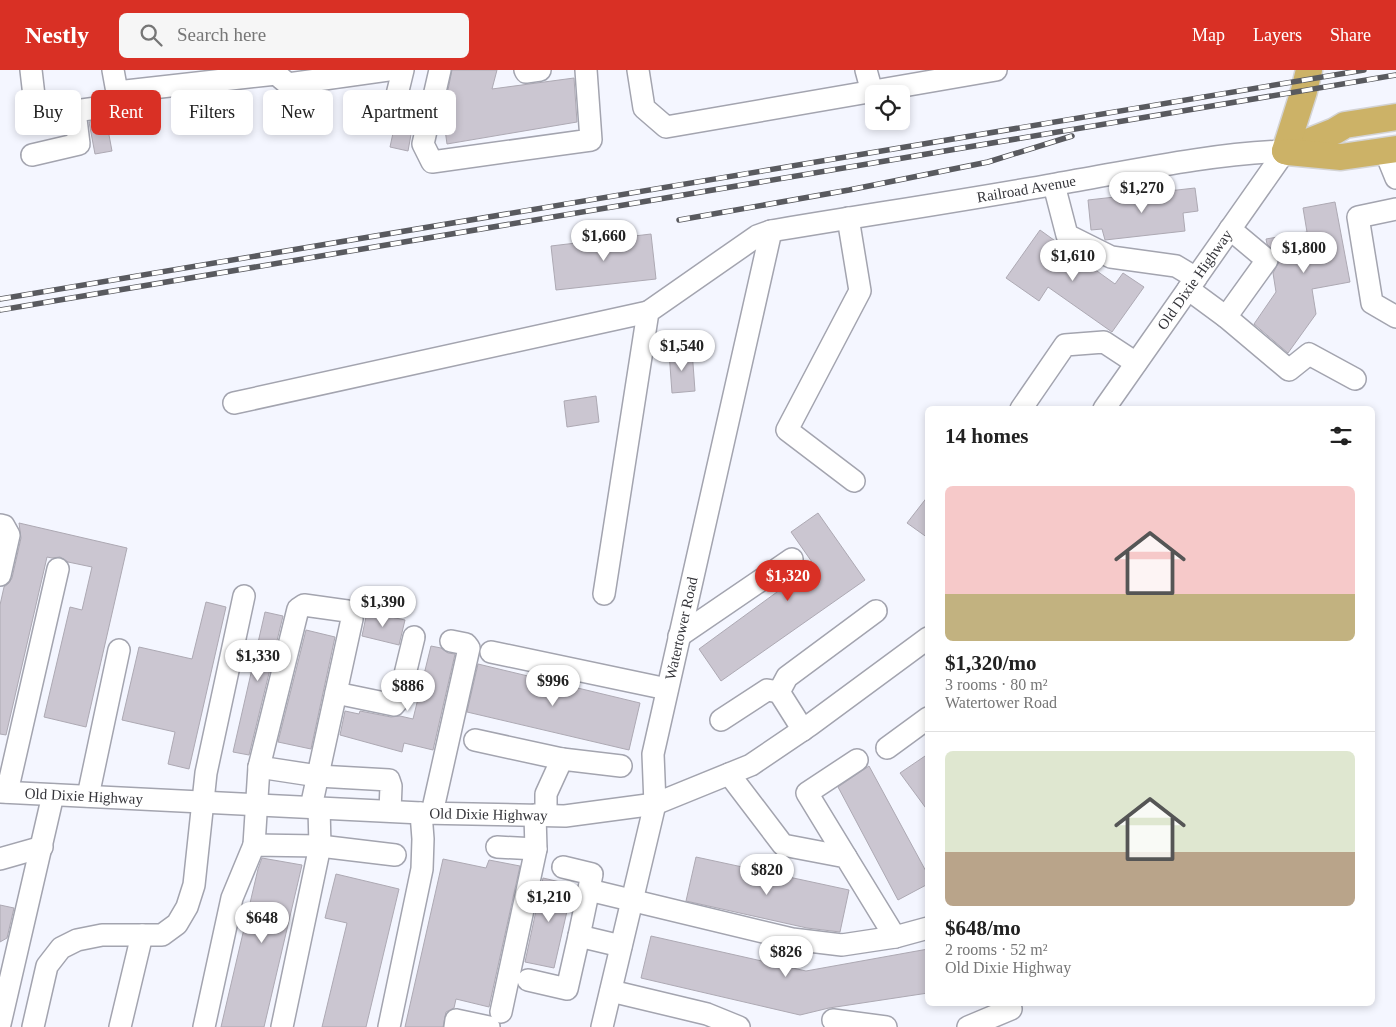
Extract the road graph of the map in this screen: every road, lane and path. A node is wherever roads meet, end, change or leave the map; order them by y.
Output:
1 (31, 70) edge
2 (113, 70) edge
3 (388, 70) edge
4 (403, 70) edge
5 (440, 70) edge
6 (525, 70) edge
7 (540, 70) edge
8 (586, 70) edge
9 (640, 70) edge
10 (866, 70) edge
11 (996, 70) edge
12 (1309, 70) edge
13 (226, 74) edge
14 (870, 85) edge
15 (910, 85) edge
16 (33, 90) edge
17 (117, 90) edge
18 (129, 90) edge
19 (398, 90) edge
20 (865, 93) edge
21 (1396, 117) edge
22 (78, 135) edge
23 (1391, 150) edge
24 (1284, 152) junction
25 (32, 155) dead end
26 (1396, 178) edge
27 (1054, 185) junction
28 (1396, 209) edge
29 (848, 218) junction
30 (1230, 229) junction
31 (771, 231) junction
32 (1192, 283) junction
33 (648, 312) junction
34 (1226, 317) junction
35 (1396, 318) edge
36 (1136, 363) junction
37 (1355, 379) dead end
38 (234, 402) dead end
39 (1023, 406) edge
40 (1106, 406) edge
41 (854, 481) dead end
42 (0, 525) edge
43 (792, 559) dead end
44 (58, 569) dead end
45 (0, 575) edge
46 (604, 594) dead end
47 (244, 596) dead end
48 (876, 611) dead end
49 (679, 636) junction
50 (414, 637) dead end
51 (925, 640) edge
52 (451, 641) dead end
53 (120, 650) dead end
54 (492, 652) dead end
55 (667, 689) junction
56 (779, 692) junction
57 (336, 693) junction
58 (721, 720) dead end
59 (925, 720) edge
60 (803, 730) junction
61 (475, 740) dead end
62 (887, 748) dead end
63 (562, 759) junction
64 (857, 760) dead end
65 (620, 766) dead end
66 (259, 767) junction
67 (729, 774) junction
68 (318, 776) junction
69 (3, 792) edge
70 (53, 795) junction
71 (88, 796) junction
72 (204, 802) junction
73 (655, 804) junction
74 (258, 805) junction
75 (315, 807) junction
76 (390, 811) junction
77 (427, 813) junction
78 (540, 815) junction
79 (254, 845) junction
80 (320, 846) junction
81 (42, 847) junction
82 (497, 847) dead end
83 (536, 848) junction
84 (395, 855) dead end
85 (846, 857) junction
86 (0, 859) edge
87 (563, 868) dead end
88 (589, 890) junction
89 (632, 900) junction
90 (925, 929) edge
91 (142, 935) junction
92 (579, 936) junction
93 (894, 937) junction
94 (622, 946) junction
95 (528, 980) dead end
96 (611, 991) junction
97 (1009, 1006) edge
98 (495, 1019) edge
99 (834, 1020) dead end
100 (0, 1024) edge
101 (33, 1027) edge
102 (120, 1027) edge
103 (204, 1027) edge
104 (282, 1027) edge
105 (389, 1027) edge
106 (455, 1027) edge
107 (602, 1027) edge
108 (739, 1027) edge
109 (886, 1027) edge
110 (968, 1027) edge

1 - 16 street
2 - 17 street
3 - 13 street
4 - 19 street
5 - 8 street
6 - 7 street
9 - 20 street
10 - 14 street
11 - 15 street
12 - 24 main road
13 - 18 street
21 - 24 main road
22 - 25 street
23 - 24 main road
23 - 26 street
24 - 27 street, Railroad Avenue
24 - 30 street, Old Dixie Highway
27 - 29 street, Railroad Avenue
27 - 32 street
28 - 35 street
29 - 31 street, Railroad Avenue
29 - 41 street
30 - 32 street, Old Dixie Highway
30 - 34 street
31 - 33 street, Railroad Avenue
31 - 49 street, Watertower Road
32 - 34 street
32 - 36 street, Old Dixie Highway
33 - 38 street
33 - 46 street
34 - 37 street
36 - 39 street
36 - 40 street, Old Dixie Highway
42 - 45 street
43 - 49 street
44 - 69 street
47 - 72 street
48 - 56 street
49 - 55 street, Watertower Road
50 - 57 street
51 - 60 street, Old Dixie Highway
52 - 77 street
53 - 71 street
54 - 55 street
55 - 73 street, Watertower Road
56 - 58 street
56 - 60 street
57 - 66 street
57 - 68 street
59 - 62 street
60 - 67 street, Old Dixie Highway
61 - 63 street
63 - 65 street
63 - 78 street
64 - 85 street
66 - 68 street
66 - 74 street
67 - 73 street, Old Dixie Highway
67 - 85 street
68 - 75 street
68 - 76 street
69 - 70 street, Old Dixie Highway
70 - 71 street, Old Dixie Highway
70 - 81 street
71 - 72 street, Old Dixie Highway
72 - 74 street, Old Dixie Highway
72 - 91 street
73 - 78 street, Old Dixie Highway
73 - 89 street, Watertower Road
74 - 75 street, Old Dixie Highway
74 - 79 street
75 - 76 street, Old Dixie Highway
75 - 80 street
76 - 77 street, Old Dixie Highway
77 - 78 street, Old Dixie Highway
77 - 105 street
78 - 83 street
79 - 80 street
79 - 103 street
80 - 84 street
80 - 104 street
81 - 86 street
81 - 100 street
82 - 83 street
83 - 98 street
85 - 93 street
87 - 88 street
88 - 89 street
88 - 92 street
89 - 93 street
89 - 94 street, Watertower Road
90 - 93 street
91 - 101 street
91 - 102 street
92 - 94 street
92 - 95 street
94 - 96 street, Watertower Road
96 - 107 street, Watertower Road
96 - 108 street
97 - 110 street
98 - 106 street
99 - 109 street

